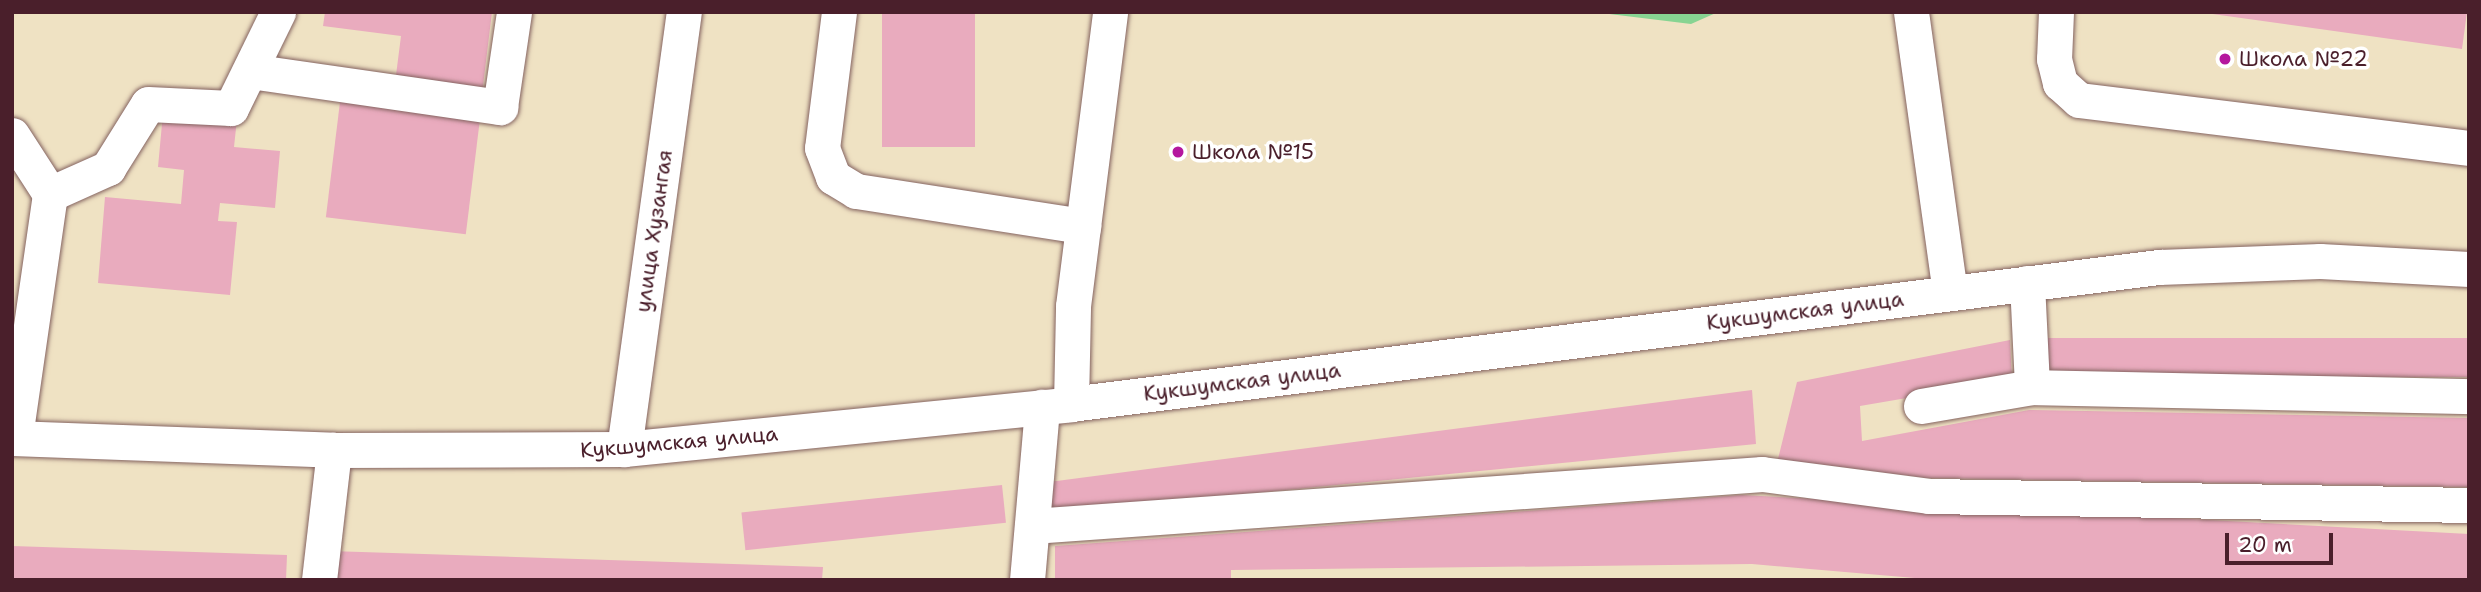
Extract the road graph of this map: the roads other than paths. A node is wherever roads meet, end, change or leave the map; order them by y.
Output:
1 (278, 12) edge
2 (514, 12) edge
3 (684, 12) edge
4 (839, 12) edge
5 (1110, 12) edge
6 (1911, 12) edge
7 (2056, 12) edge
8 (250, 72) junction
9 (12, 135) edge
10 (2469, 148) edge
11 (50, 194) junction
12 (1083, 226) junction
13 (26, 265) edge
14 (2469, 269) edge
15 (2027, 283) junction
16 (1950, 292) junction
17 (2032, 387) junction
18 (2469, 396) edge
19 (1057, 405) junction
20 (1921, 405) dead end
21 (13, 438) edge
22 (624, 449) junction
23 (334, 450) junction
24 (2469, 505) edge
25 (1032, 526) junction
26 (319, 580) edge
27 (1027, 580) edge

1 - 8 street
2 - 8 street
3 - 22 street, улица Хузангая
4 - 12 street
5 - 12 street
6 - 16 street
7 - 10 street
8 - 11 street
9 - 11 street
11 - 13 street
12 - 19 street
13 - 21 street
14 - 15 street, Кукшумская улица
15 - 16 street, Кукшумская улица
15 - 17 street
16 - 19 street, Кукшумская улица
17 - 18 street
17 - 20 street
19 - 22 street, Кукшумская улица
19 - 25 street
21 - 23 street, Кукшумская улица
22 - 23 street, Кукшумская улица
23 - 26 street
24 - 25 street
25 - 27 street

